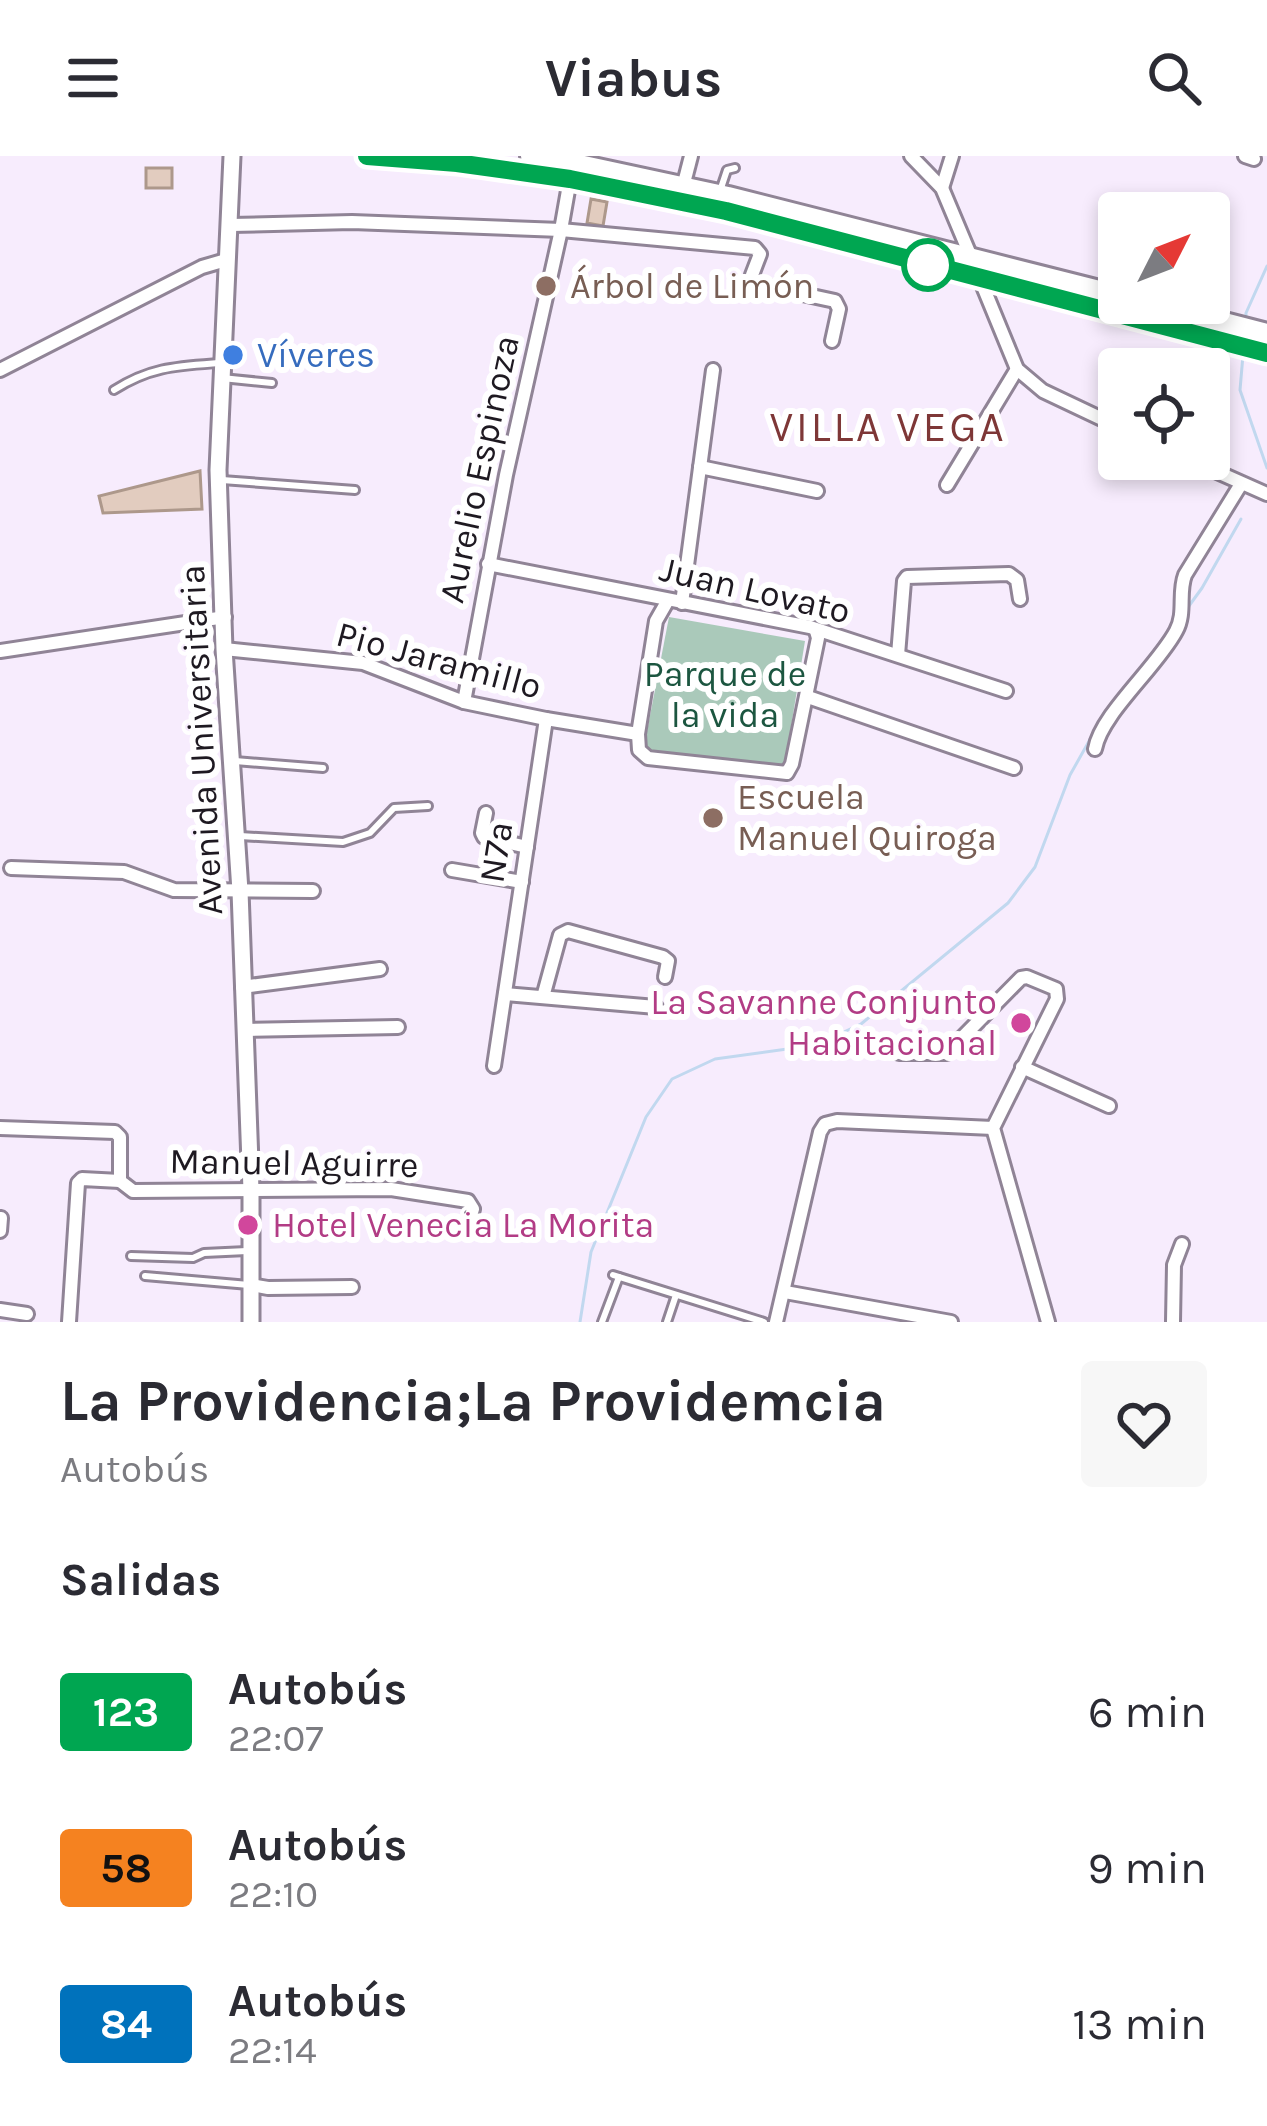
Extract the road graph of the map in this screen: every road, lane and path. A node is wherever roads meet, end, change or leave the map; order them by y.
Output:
1 (232, 156) edge
2 (367, 156) edge
3 (530, 156) edge
4 (691, 156) edge
5 (911, 156) edge
6 (952, 156) edge
7 (613, 164) edge
8 (567, 165) edge
9 (735, 168) dead end
10 (683, 187) junction
11 (942, 188) junction
12 (719, 195) junction
13 (231, 225) junction
14 (562, 230) junction
15 (971, 257) junction
16 (226, 260) junction
17 (980, 279) junction
18 (1098, 290) edge
19 (1210, 324) edge
20 (1252, 339) edge
21 (832, 341) dead end
22 (1017, 369) junction
23 (0, 370) edge
24 (222, 370) junction
25 (713, 370) dead end
26 (272, 383) dead end
27 (114, 390) dead end
28 (1098, 417) edge
29 (700, 467) junction
30 (1230, 479) edge
31 (218, 480) junction
32 (1241, 484) junction
33 (947, 485) dead end
34 (356, 490) dead end
35 (817, 491) dead end
36 (1267, 494) edge
37 (488, 564) junction
38 (1020, 599) dead end
39 (675, 602) junction
40 (225, 617) junction
41 (816, 631) junction
42 (224, 649) junction
43 (0, 651) edge
44 (898, 656) junction
45 (1006, 691) dead end
46 (808, 697) junction
47 (464, 702) junction
48 (546, 719) junction
49 (638, 734) junction
50 (1095, 749) dead end
51 (231, 761) junction
52 (323, 768) dead end
53 (1014, 768) dead end
54 (428, 806) dead end
55 (486, 813) dead end
56 (236, 836) junction
57 (527, 848) junction
58 (11, 868) dead end
59 (452, 869) dead end
60 (522, 882) junction
61 (240, 891) junction
62 (313, 891) dead end
63 (380, 969) dead end
64 (665, 976) dead end
65 (242, 987) junction
66 (505, 994) junction
67 (543, 998) junction
68 (656, 1007) dead end
69 (398, 1027) dead end
70 (244, 1030) junction
71 (899, 1053) dead end
72 (494, 1066) dead end
73 (1022, 1067) junction
74 (1109, 1106) dead end
75 (0, 1128) edge
76 (993, 1128) junction
77 (120, 1181) junction
78 (251, 1190) junction
79 (2, 1217) edge
80 (469, 1222) dead end
81 (0, 1231) edge
82 (1182, 1244) dead end
83 (251, 1251) junction
84 (131, 1256) dead end
85 (145, 1276) dead end
86 (251, 1286) junction
87 (352, 1287) dead end
88 (785, 1292) junction
89 (676, 1295) junction
90 (0, 1310) edge
91 (27, 1314) dead end
92 (735, 1318) edge
93 (69, 1322) edge
94 (251, 1322) edge
95 (602, 1322) edge
96 (667, 1322) edge
97 (764, 1322) edge
98 (776, 1322) edge
99 (951, 1322) edge
100 (1048, 1322) edge
101 (1173, 1322) edge

1 - 13 street, Avenida Universitaria
2 - 8 main road
3 - 8 main road
4 - 10 street
5 - 11 street
6 - 11 street
7 - 8 main road
7 - 10 main road
8 - 14 street, Aurelio Espinoza
8 - 17 main road
9 - 12 lane
10 - 12 main road
11 - 15 street
12 - 15 main road
13 - 14 street
13 - 16 street, Avenida Universitaria
14 - 21 street
14 - 37 street, Aurelio Espinoza
15 - 18 main road
16 - 23 street
16 - 24 street, Avenida Universitaria
17 - 20 main road
17 - 22 street
19 - 20 main road
22 - 28 street
22 - 33 street
24 - 26 lane
24 - 27 lane
24 - 31 street, Avenida Universitaria
25 - 29 street
29 - 35 street
29 - 39 street
30 - 32 street
31 - 34 lane
31 - 40 street, Avenida Universitaria
32 - 36 street
32 - 50 street
37 - 39 street, Juan Lovato
37 - 47 street, Aurelio Espinoza
38 - 44 street
39 - 41 street, Juan Lovato
39 - 49 street
40 - 42 street, Avenida Universitaria
40 - 43 street
41 - 44 street, Juan Lovato
41 - 46 street
42 - 47 street, Pio Jaramillo
42 - 51 street, Avenida Universitaria
44 - 45 street, Juan Lovato
46 - 49 street
46 - 53 street
47 - 48 street, Pio Jaramillo
48 - 49 street, Pio Jaramillo
48 - 57 street, N7a
51 - 52 lane
51 - 56 street, Avenida Universitaria
54 - 56 lane
55 - 57 street
56 - 61 street, Avenida Universitaria
57 - 60 street, N7a
58 - 61 street
59 - 60 street
60 - 66 street, N7a
61 - 62 street
61 - 65 street, Avenida Universitaria
63 - 65 street
64 - 67 street
65 - 70 street, Avenida Universitaria
66 - 67 street
66 - 72 street, N7a
67 - 68 street
69 - 70 street
70 - 78 street, Avenida Universitaria
71 - 73 street
73 - 74 street
73 - 76 street
75 - 77 street, Manuel Aguirre
76 - 88 street
76 - 100 street
77 - 78 street, Manuel Aguirre
77 - 93 street
78 - 80 street, Manuel Aguirre
78 - 83 street, Avenida Universitaria
79 - 81 street
82 - 101 street
83 - 84 lane
83 - 86 street, Avenida Universitaria
85 - 86 lane
86 - 87 street
86 - 94 street, Avenida Universitaria
88 - 98 street
88 - 99 street
89 - 92 lane
89 - 95 lane
89 - 96 lane
90 - 91 street
92 - 97 lane

